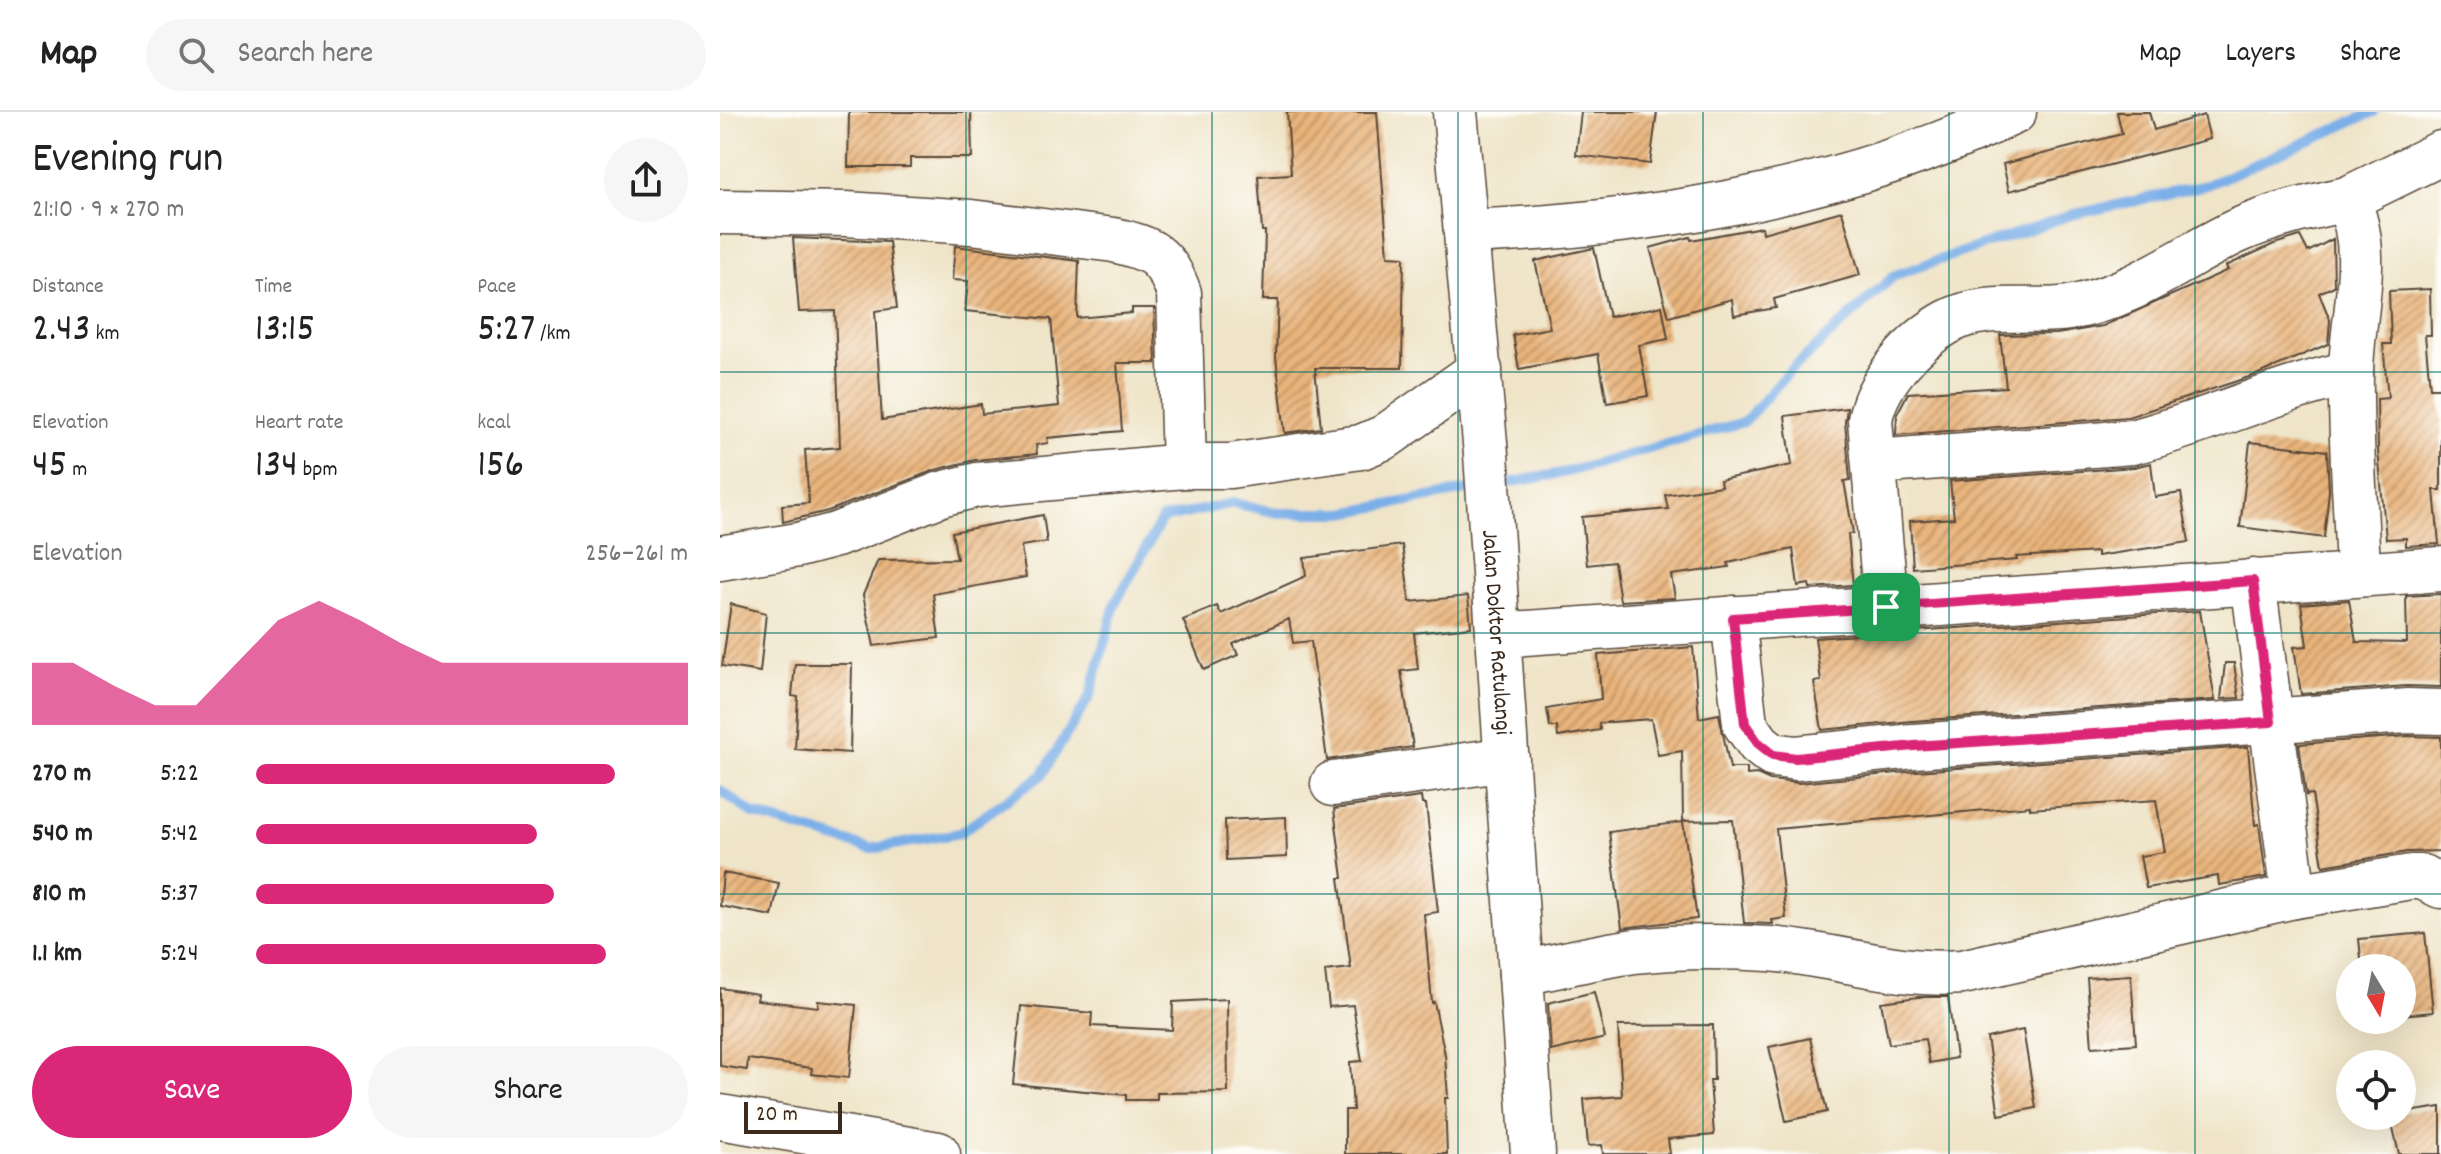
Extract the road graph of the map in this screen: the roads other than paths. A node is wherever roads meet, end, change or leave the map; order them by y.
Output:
1 (1455, 112) edge
2 (2014, 112) edge
3 (2441, 153) edge
4 (2347, 199) junction
5 (720, 212) edge
6 (1466, 232) junction
7 (1480, 370) junction
8 (2351, 373) junction
9 (1875, 462) junction
10 (1184, 466) junction
11 (720, 558) edge
12 (2441, 569) edge
13 (2358, 573) junction
14 (2253, 581) junction
15 (1886, 607) junction
16 (1733, 618) junction
17 (1498, 635) junction
18 (2441, 712) edge
19 (2271, 722) junction
20 (1507, 759) junction
21 (1333, 784) dead end
22 (2441, 886) edge
23 (2294, 896) junction
24 (1521, 973) junction
25 (720, 1117) edge
26 (938, 1154) edge
27 (1533, 1154) edge

1 - 6 main road, Jalan Doktor Ratulangi
2 - 6 main road
3 - 4 main road
4 - 8 main road
4 - 9 main road
5 - 10 main road
6 - 7 main road, Jalan Doktor Ratulangi
7 - 10 main road
7 - 17 main road, Jalan Doktor Ratulangi
8 - 9 main road
8 - 13 main road
9 - 15 main road
10 - 11 main road
12 - 13 main road
13 - 14 main road
14 - 15 main road
14 - 19 main road
15 - 16 main road
16 - 17 main road
16 - 19 main road
17 - 20 main road, Jalan Doktor Ratulangi
18 - 19 main road
19 - 23 main road
20 - 21 main road
20 - 24 main road, Jalan Doktor Ratulangi
22 - 23 main road
23 - 24 main road
24 - 27 main road, Jalan Doktor Ratulangi
25 - 26 main road

